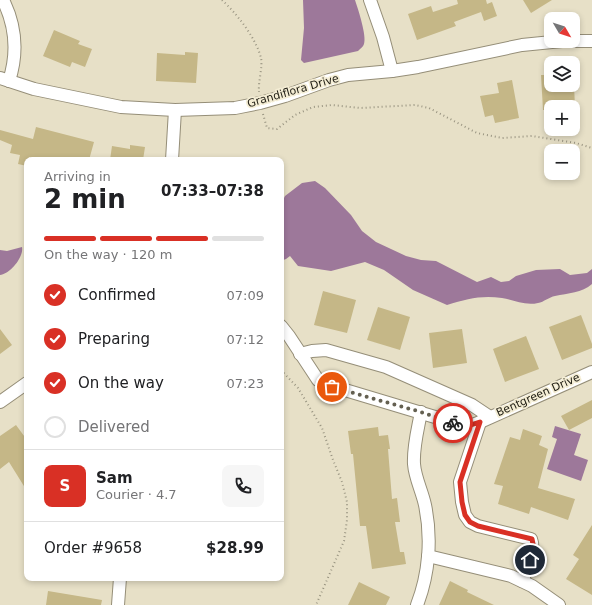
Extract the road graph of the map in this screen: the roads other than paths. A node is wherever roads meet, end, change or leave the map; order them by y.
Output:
1 (3, 0) edge
2 (370, 0) edge
3 (580, 41) edge
4 (592, 41) edge
5 (544, 43) edge
6 (392, 71) junction
7 (4, 80) edge
8 (175, 110) junction
9 (172, 157) edge
10 (284, 330) edge
11 (300, 354) junction
12 (592, 372) edge
13 (24, 385) edge
14 (0, 402) edge
15 (421, 412) junction
16 (485, 419) junction
17 (428, 556) junction
18 (120, 581) edge
19 (522, 581) junction
20 (118, 605) edge
21 (417, 605) edge
22 (559, 605) edge

1 - 7 street
2 - 6 street
3 - 4 street
5 - 6 street, Grandiflora Drive
6 - 8 street, Grandiflora Drive
7 - 8 street, Grandiflora Drive
8 - 9 street
10 - 11 street, Bentgreen Drive
11 - 15 street, Bentgreen Drive
11 - 16 street
12 - 16 street, Bentgreen Drive
13 - 14 street
15 - 16 street, Bentgreen Drive
15 - 17 street
16 - 19 street
17 - 19 street
17 - 21 street
18 - 20 street
19 - 22 street

